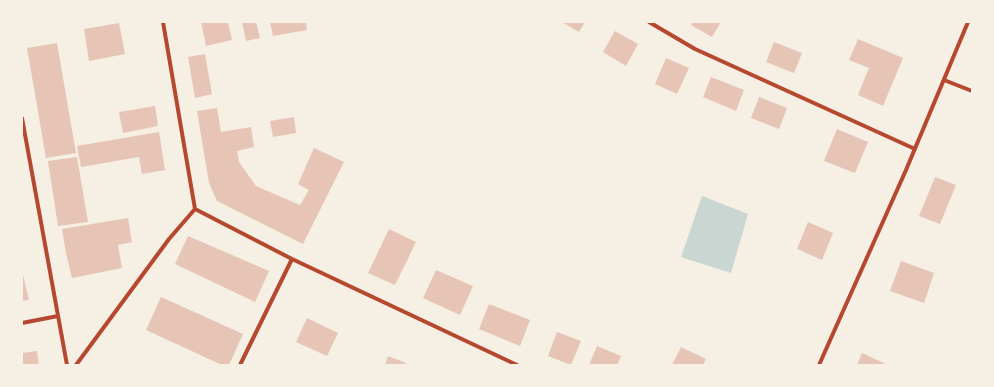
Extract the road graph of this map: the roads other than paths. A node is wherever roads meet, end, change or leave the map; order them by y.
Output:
1 (163, 22) edge
2 (649, 22) edge
3 (968, 22) edge
4 (944, 80) junction
5 (972, 91) edge
6 (22, 118) edge
7 (915, 149) junction
8 (195, 209) junction
9 (292, 259) junction
10 (58, 316) junction
11 (22, 323) edge
12 (67, 365) edge
13 (76, 365) edge
14 (240, 365) edge
15 (517, 365) edge
16 (819, 365) edge

1 - 8 street
2 - 7 street
3 - 4 street
4 - 5 street
4 - 7 street
6 - 10 street
7 - 16 street
8 - 9 street
8 - 13 street
9 - 14 street
9 - 15 street
10 - 11 street
10 - 12 street

